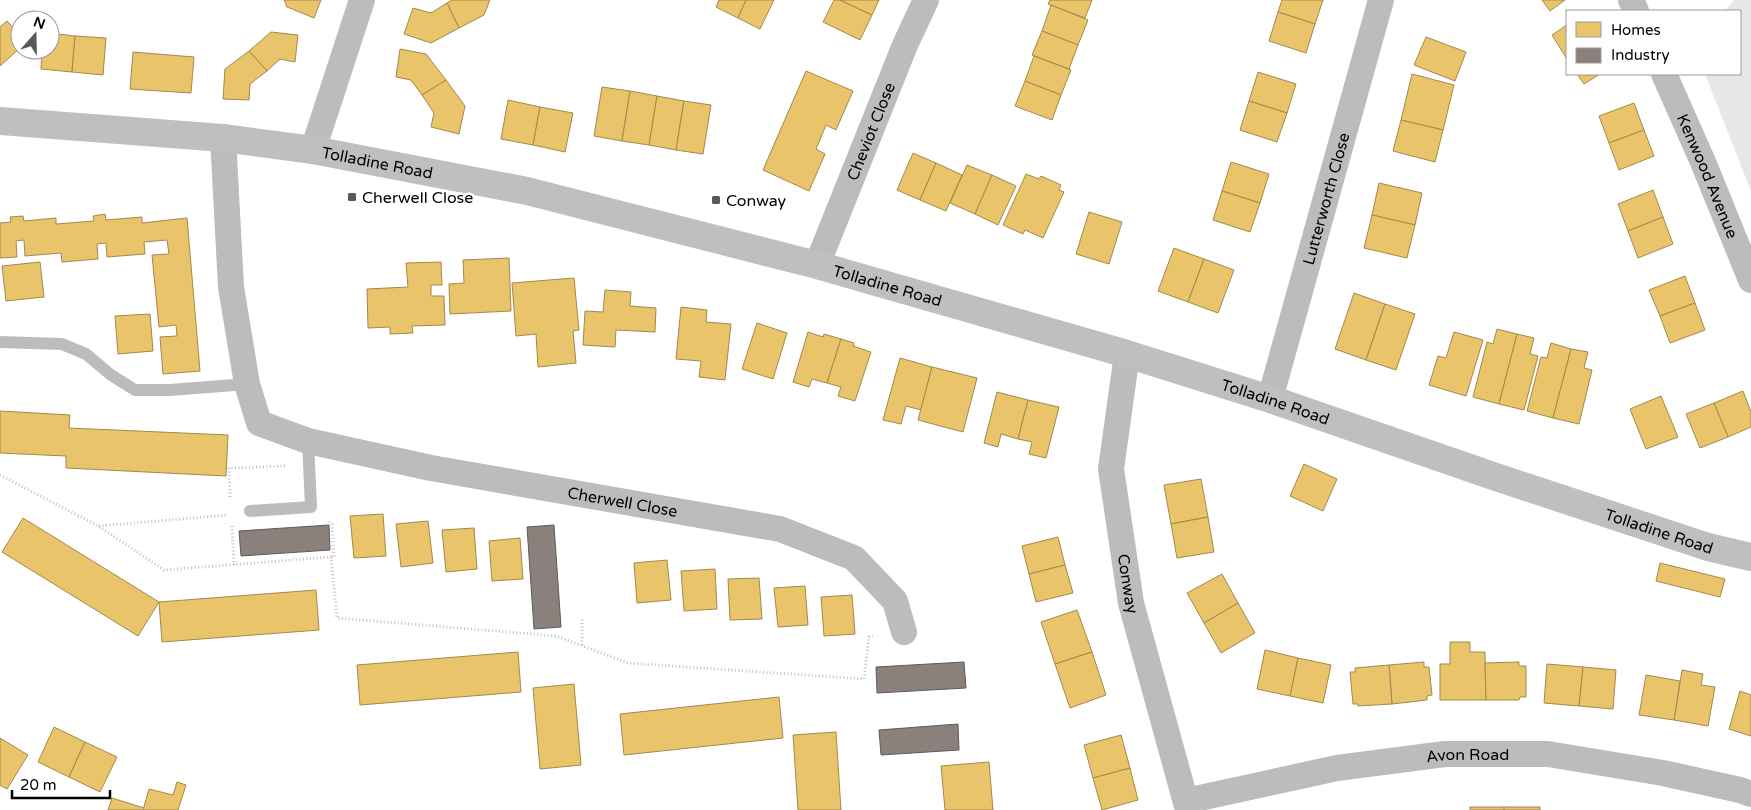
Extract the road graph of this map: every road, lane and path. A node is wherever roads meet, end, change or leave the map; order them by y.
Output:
1 (362, 0) edge
2 (926, 0) edge
3 (1381, 0) edge
4 (1664, 75) edge
5 (0, 121) edge
6 (223, 138) junction
7 (312, 150) junction
8 (817, 265) junction
9 (1751, 280) edge
10 (0, 342) edge
11 (1127, 354) junction
12 (247, 384) junction
13 (1270, 399) junction
14 (308, 441) junction
15 (0, 475) edge
16 (311, 507) junction
17 (250, 511) dead end
18 (231, 515) dead end
19 (98, 526) junction
20 (1751, 557) edge
21 (331, 558) junction
22 (582, 618) dead end
23 (904, 632) joint
24 (582, 645) junction
25 (1751, 794) edge
26 (1187, 805) edge

1 - 7 street
2 - 8 street, Cheviot Close
3 - 13 street, Lutterworth Close
4 - 9 street, Kenwood Avenue
5 - 6 main road, Tolladine Road
6 - 7 main road, Tolladine Road
6 - 12 street, Cherwell Close
7 - 8 main road, Tolladine Road
8 - 11 main road, Tolladine Road
10 - 12 lane
11 - 13 main road, Tolladine Road
11 - 26 street, Conway
12 - 14 street, Cherwell Close
13 - 20 main road, Tolladine Road
14 - 16 lane
14 - 23 street, Cherwell Close
15 - 19 path
16 - 17 lane
16 - 21 path
18 - 19 path
19 - 21 path
21 - 24 path
22 - 24 path
23 - 24 path
25 - 26 street, Avon Road

